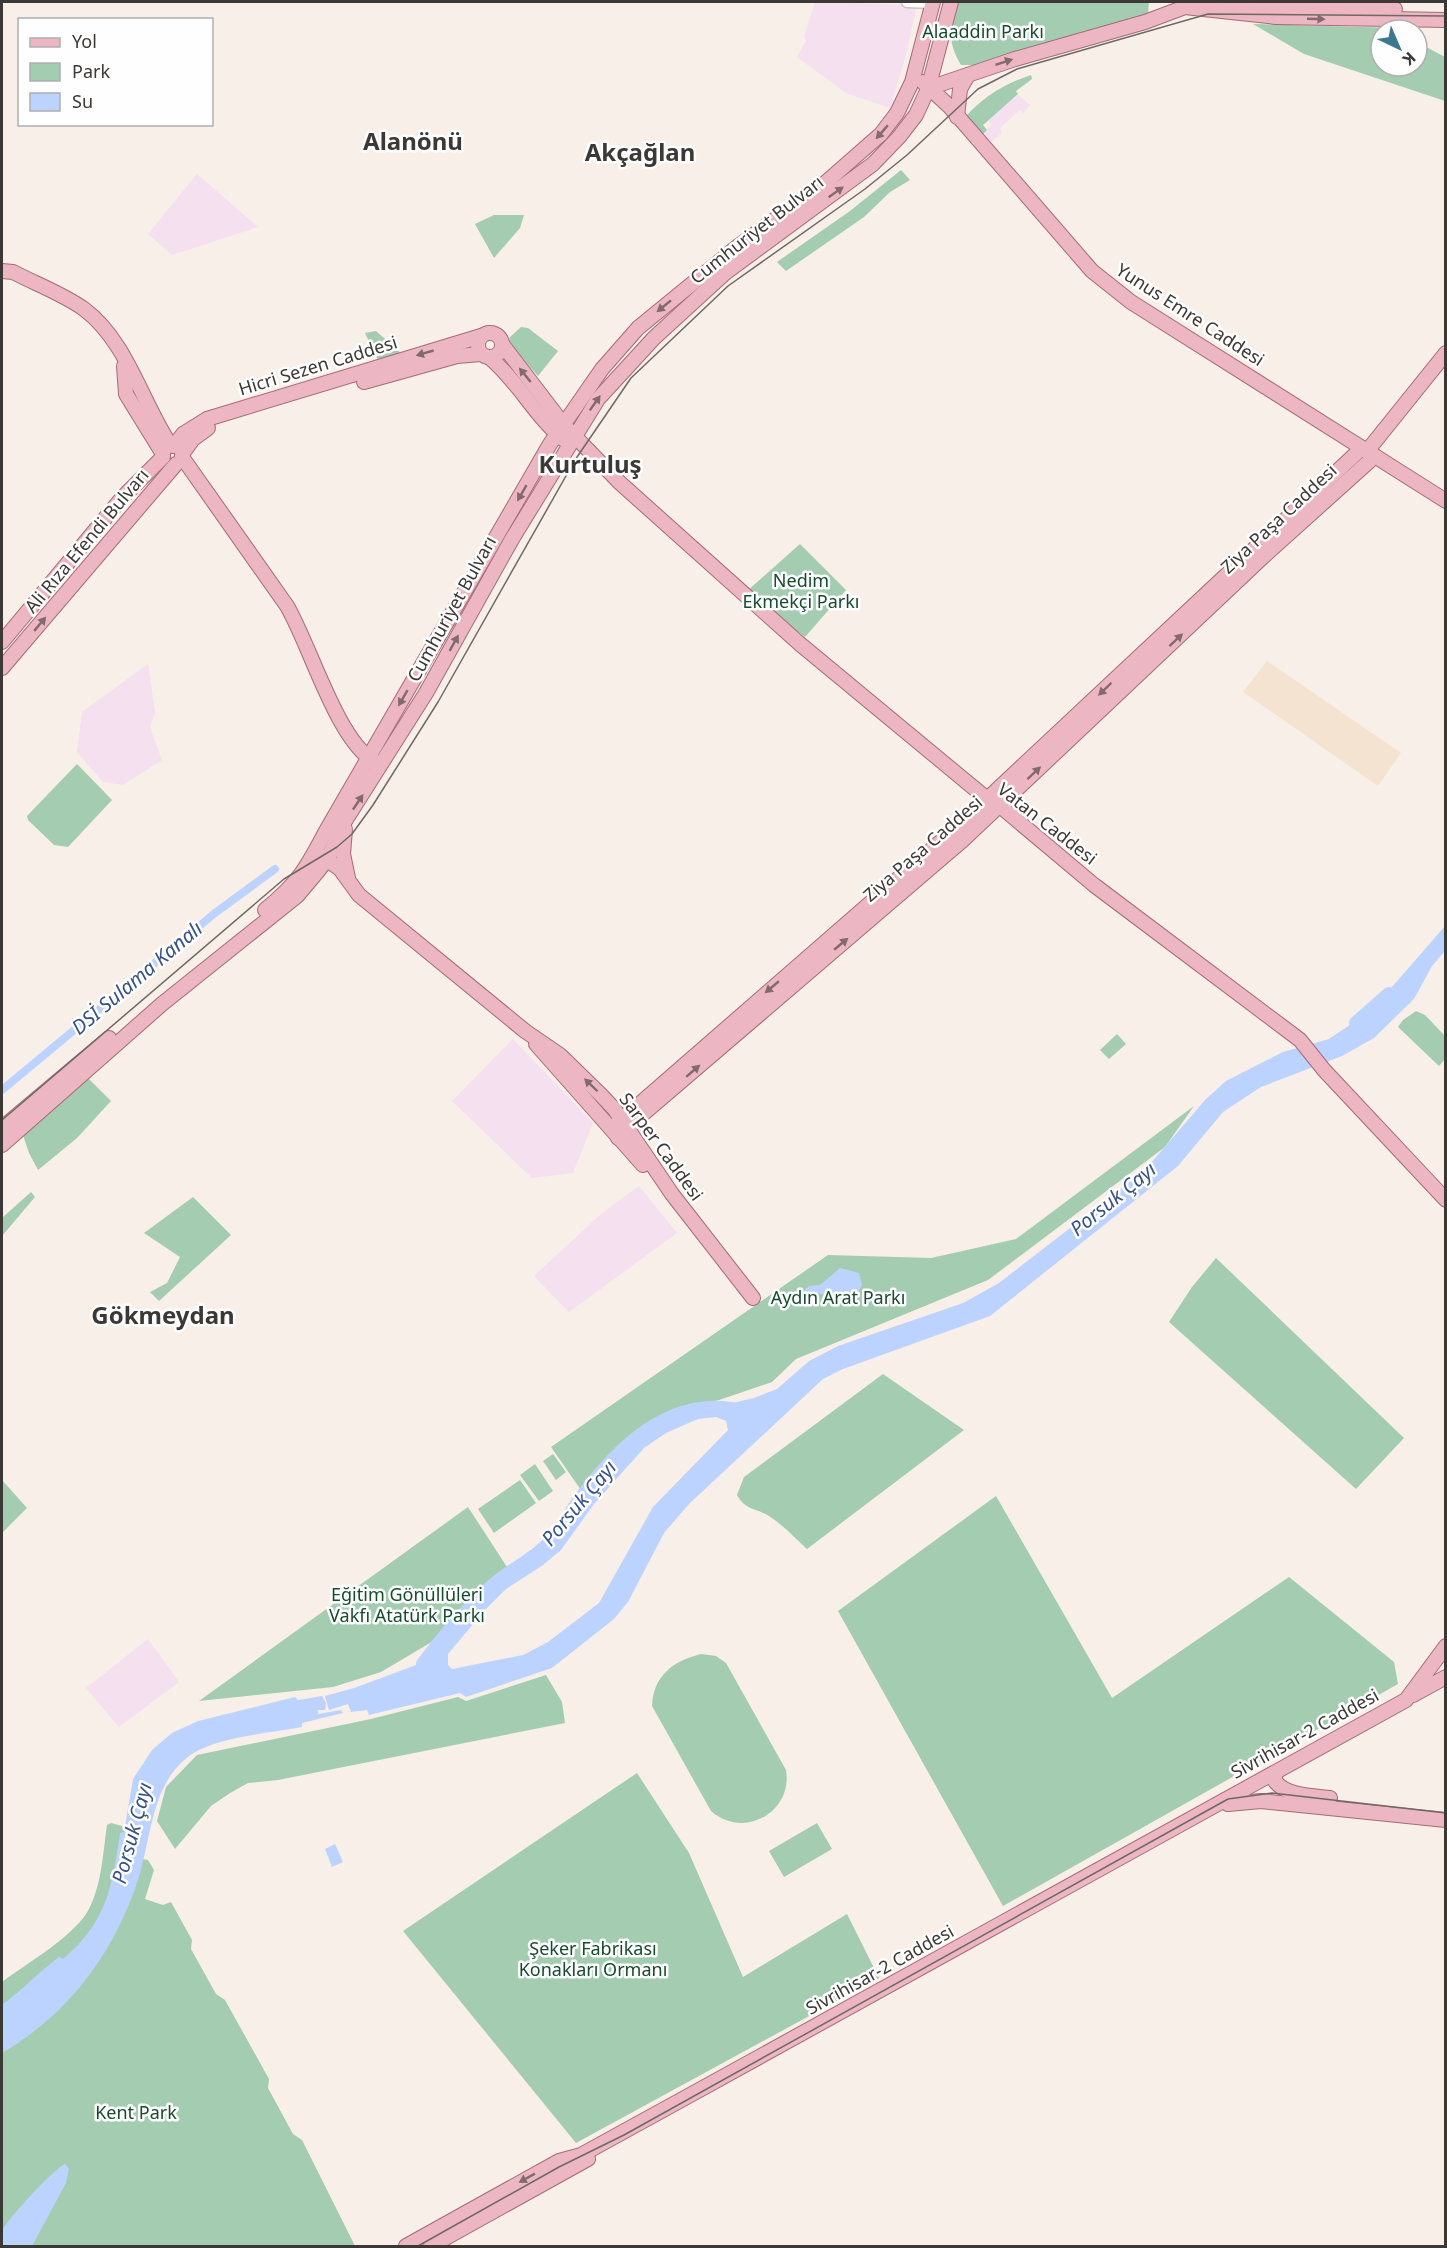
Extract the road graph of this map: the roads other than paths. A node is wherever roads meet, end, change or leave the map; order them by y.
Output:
1 (907, 2) edge
2 (933, 2) edge
3 (951, 2) edge
4 (1159, 2) edge
5 (1220, 2) edge
6 (1446, 11) edge
7 (1446, 20) edge
8 (1145, 22) junction
9 (968, 75) junction
10 (922, 85) junction
11 (953, 111) junction
12 (916, 115) junction
13 (2, 271) edge
14 (481, 336) junction
15 (502, 344) junction
16 (1446, 353) edge
17 (485, 356) junction
18 (566, 434) junction
19 (1369, 451) junction
20 (174, 455) junction
21 (1446, 501) edge
22 (2, 642) edge
23 (2, 668) edge
24 (368, 758) junction
25 (381, 765) junction
26 (986, 798) junction
27 (1000, 806) junction
28 (345, 820) junction
29 (328, 858) junction
30 (315, 861) junction
31 (349, 883) junction
32 (2, 1128) edge
33 (619, 1129) junction
34 (2, 1144) edge
35 (1446, 1200) edge
36 (750, 1300) dead end
37 (1446, 1646) edge
38 (1446, 1677) edge
39 (1406, 1700) junction
40 (1275, 1777) junction
41 (1228, 1804) junction
42 (1446, 1811) edge
43 (1446, 1820) edge
44 (406, 2247) edge
45 (431, 2247) edge

1 - 2 street
2 - 10 main road
3 - 10 main road
4 - 8 main road
5 - 6 main road
8 -> 7 main road
9 -> 8 main road
9 - 10 main road
9 - 11 main road
10 - 11 main road, Yunus Emre Caddesi
10 - 12 main road, Cumhuriyet Bulvarı
10 -> 18 main road, Cumhuriyet Bulvarı
11 - 12 main road
11 - 19 main road, Yunus Emre Caddesi
18 -> 12 main road, Cumhuriyet Bulvarı
13 - 20 main road
14 - 15 main road
14 - 17 main road
14 -> 20 main road, Hicri Sezen Caddesi
15 - 17 main road
18 -> 15 main road
16 - 19 main road, Ziya Paşa Caddesi
17 - 18 main road
17 - 20 main road
18 -> 24 main road, Cumhuriyet Bulvarı
25 -> 18 main road, Cumhuriyet Bulvarı
18 - 26 main road, Vatan Caddesi
19 - 21 main road, Yunus Emre Caddesi
19 -> 26 main road, Ziya Paşa Caddesi
27 -> 19 main road, Ziya Paşa Caddesi
20 - 22 main road, Ali Rıza Efendi Bulvarı
23 -> 20 main road, Ali Rıza Efendi Bulvarı
20 - 24 main road
24 - 25 main road
24 - 30 main road, Cumhuriyet Bulvarı
28 -> 25 main road, Cumhuriyet Bulvarı
26 - 27 main road, Vatan Caddesi
26 -> 33 main road, Ziya Paşa Caddesi
33 -> 27 main road, Ziya Paşa Caddesi
27 - 35 main road, Vatan Caddesi
28 - 29 main road, Cumhuriyet Bulvarı
28 - 31 main road
29 - 30 main road, Sarper Caddesi
29 - 31 main road, Sarper Caddesi
30 - 31 main road
30 - 32 main road, Cumhuriyet Bulvarı
30 - 34 main road, Cumhuriyet Bulvarı
31 - 33 main road, Sarper Caddesi
33 - 36 main road, Sarper Caddesi
37 - 39 main road
38 - 39 main road
39 - 40 main road, Sivrihisar-2 Caddesi
39 -> 44 main road, Sivrihisar-2 Caddesi
40 - 41 main road, Sivrihisar-2 Caddesi
40 - 42 main road
41 - 43 main road
41 - 45 main road, Sivrihisar-2 Caddesi

